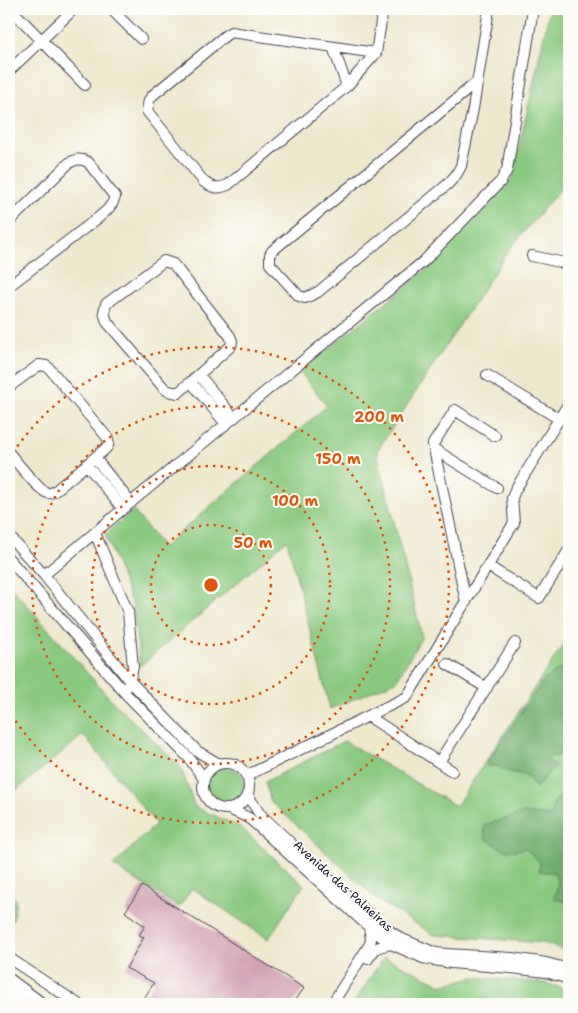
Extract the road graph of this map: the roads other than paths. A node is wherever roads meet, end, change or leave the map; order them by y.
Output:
1 (11, 9) edge
2 (74, 9) edge
3 (110, 9) edge
4 (383, 9) edge
5 (489, 9) edge
6 (533, 9) edge
7 (141, 39) dead end
8 (42, 40) junction
9 (333, 47) junction
10 (376, 53) junction
11 (9, 71) edge
12 (477, 82) junction
13 (85, 85) dead end
14 (347, 86) junction
15 (456, 99) junction
16 (473, 110) junction
17 (9, 222) edge
18 (532, 256) dead end
19 (569, 264) edge
20 (9, 286) edge
21 (487, 375) dead end
22 (195, 378) junction
23 (9, 388) edge
24 (569, 403) edge
25 (559, 419) junction
26 (230, 421) junction
27 (495, 436) dead end
28 (434, 448) junction
29 (9, 453) edge
30 (95, 458) junction
31 (87, 465) junction
32 (497, 488) dead end
33 (127, 506) junction
34 (95, 533) junction
35 (9, 536) edge
36 (569, 550) edge
37 (9, 558) edge
38 (488, 566) junction
39 (44, 575) junction
40 (466, 602) junction
41 (515, 643) dead end
42 (447, 664) dead end
43 (130, 680) junction
44 (487, 688) junction
45 (126, 694) junction
46 (368, 716) junction
47 (439, 762) junction
48 (219, 764) junction
49 (452, 771) dead end
50 (246, 776) junction
51 (204, 779) junction
52 (247, 794) junction
53 (229, 809) junction
54 (369, 927) junction
55 (392, 944) junction
56 (9, 958) edge
57 (569, 969) edge
58 (569, 979) edge
59 (9, 980) edge
60 (9, 998) edge
61 (17, 1004) edge
62 (40, 1004) edge
63 (78, 1004) edge
64 (332, 1004) edge
65 (338, 1004) edge

1 - 8 street
2 - 8 street
3 - 7 street
4 - 10 street
5 - 12 street
6 - 26 street
8 - 11 street
8 - 13 street
9 - 10 street
9 - 14 street
9 - 14 street
10 - 14 street
12 - 15 street
12 - 16 street
15 - 16 street
15 - 16 street
17 - 20 street
18 - 19 street
21 - 25 street
22 - 22 street
22 - 26 street
23 - 30 street
24 - 25 street
25 - 38 street
26 - 33 street
27 - 28 street
28 - 32 street
28 - 40 street
29 - 31 street
30 - 31 street
30 - 33 street
31 - 33 street
33 - 34 street
34 - 39 street
34 - 43 street
35 - 39 street
36 - 38 street
37 - 45 street
38 - 40 street
39 - 43 street
40 - 46 street
41 - 44 street
42 - 44 street
43 - 45 street
43 - 48 street
44 - 47 street
45 - 51 street
46 - 47 street
46 - 50 street
47 - 49 street
48 - 50 street
48 - 51 street
50 - 52 street
51 - 53 street
52 - 53 street
52 - 57 street, Avenida das Palneiras
53 - 54 street, Avenida das Palneiras
54 - 55 street, Avenida das Palneiras
54 - 64 street
55 - 58 street, Avenida das Palneiras
55 - 65 street
56 - 63 street
59 - 62 highway
60 - 61 highway

